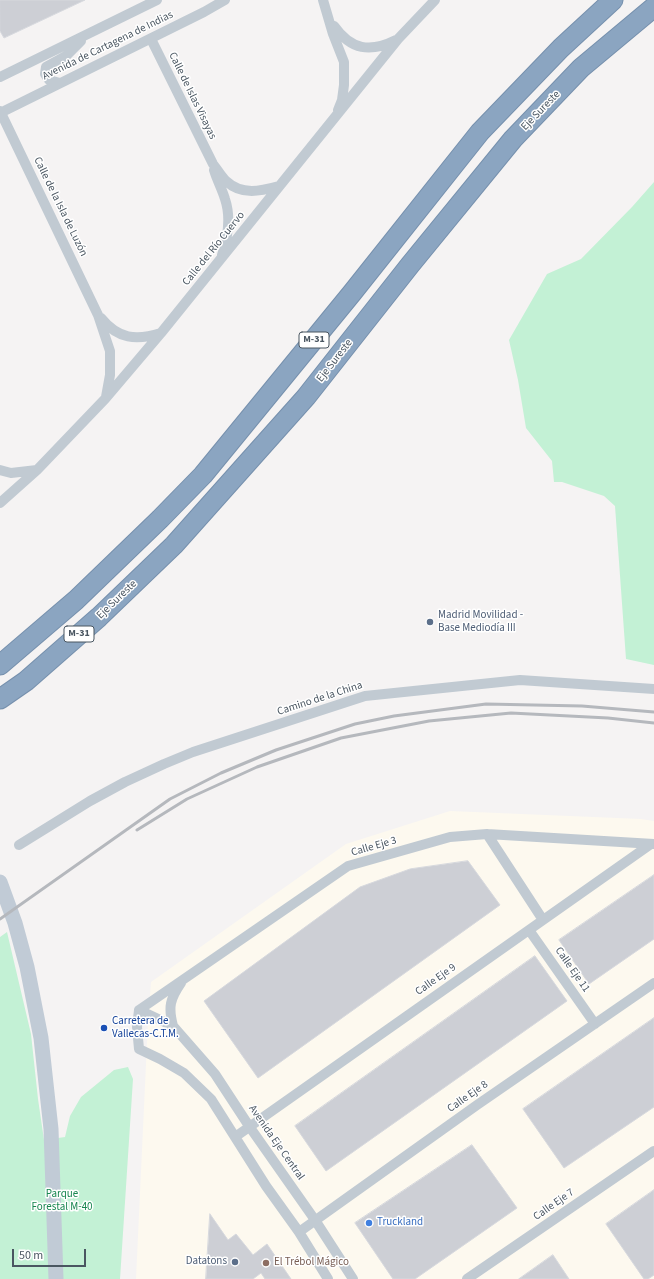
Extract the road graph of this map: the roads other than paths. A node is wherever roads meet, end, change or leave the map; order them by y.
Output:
1 (133, 0) edge
2 (157, 0) edge
3 (225, 0) edge
4 (315, 0) edge
5 (323, 0) edge
6 (435, 0) edge
7 (613, 0) edge
8 (654, 7) edge
9 (137, 10) junction
10 (327, 16) junction
11 (87, 36) junction
12 (151, 39) junction
13 (398, 39) junction
14 (0, 77) edge
15 (60, 83) junction
16 (0, 112) edge
17 (336, 115) junction
18 (213, 164) junction
19 (280, 185) junction
20 (221, 260) junction
21 (98, 315) junction
22 (161, 333) junction
23 (105, 399) junction
24 (0, 470) edge
25 (37, 470) junction
26 (0, 503) edge
27 (0, 665) edge
28 (654, 689) edge
29 (0, 700) edge
30 (487, 834) junction
31 (652, 844) edge
32 (19, 845) dead end
33 (0, 882) edge
34 (543, 920) junction
35 (529, 930) junction
36 (183, 979) junction
37 (654, 984) edge
38 (139, 1010) junction
39 (595, 1024) junction
40 (172, 1026) junction
41 (249, 1126) junction
42 (235, 1136) junction
43 (654, 1150) edge
44 (315, 1220) junction
45 (298, 1232) junction
46 (56, 1279) edge
47 (328, 1279) edge
48 (354, 1279) edge
49 (467, 1279) edge

1 - 9 street
2 - 9 street, Avenida de Cartagena de Indias
3 - 12 street, Avenida de Cartagena de Indias
4 - 10 street
5 - 10 street
6 - 13 street, Calle del Río Cuervo
7 - 27 highway, M-31
8 - 29 highway, Eje Sureste / M-31
9 - 11 street, Avenida de Cartagena de Indias
10 - 13 street
10 - 17 street
11 - 14 street, Avenida de Cartagena de Indias
11 - 15 street
12 - 15 street, Avenida de Cartagena de Indias
12 - 18 street, Calle de Islas Visayas
13 - 17 street, Calle del Río Cuervo
15 - 16 street, Avenida de Cartagena de Indias
16 - 21 street, Calle de la Isla de Luzón
17 - 19 street, Calle del Río Cuervo
18 - 19 street, Calle de Islas Visayas
18 - 20 street, Calle de Islas Visayas
19 - 20 street, Calle del Río Cuervo
20 - 22 street, Calle del Río Cuervo
21 - 22 street, Calle de la Isla de Luzón
21 - 23 street, Calle de la Isla de Luzón
22 - 23 street, Calle del Río Cuervo
23 - 25 street, Calle del Río Cuervo
24 - 25 street
25 - 26 street, Calle del Río Cuervo
28 - 32 street, Camino de la China
30 - 31 street, Calle Eje 3
30 - 34 street
30 - 36 street, Calle Eje 3
31 - 34 street, Calle Eje 9
33 - 46 main road
34 - 35 street, Calle Eje 9
35 - 39 street, Calle Eje 11
35 - 41 street, Calle Eje 9
36 - 38 street
36 - 40 street, Calle Eje 3
37 - 39 street, Calle Eje 8
38 - 40 street
38 - 42 street
39 - 44 street, Calle Eje 8
40 - 41 street, Avenida Eje Central
41 - 42 street, Calle Eje 9
41 - 44 street, Avenida Eje Central
42 - 45 street
43 - 49 street, Calle Eje 7
44 - 45 street, Calle Eje 8
44 - 48 street, Avenida Eje Central
45 - 47 street

